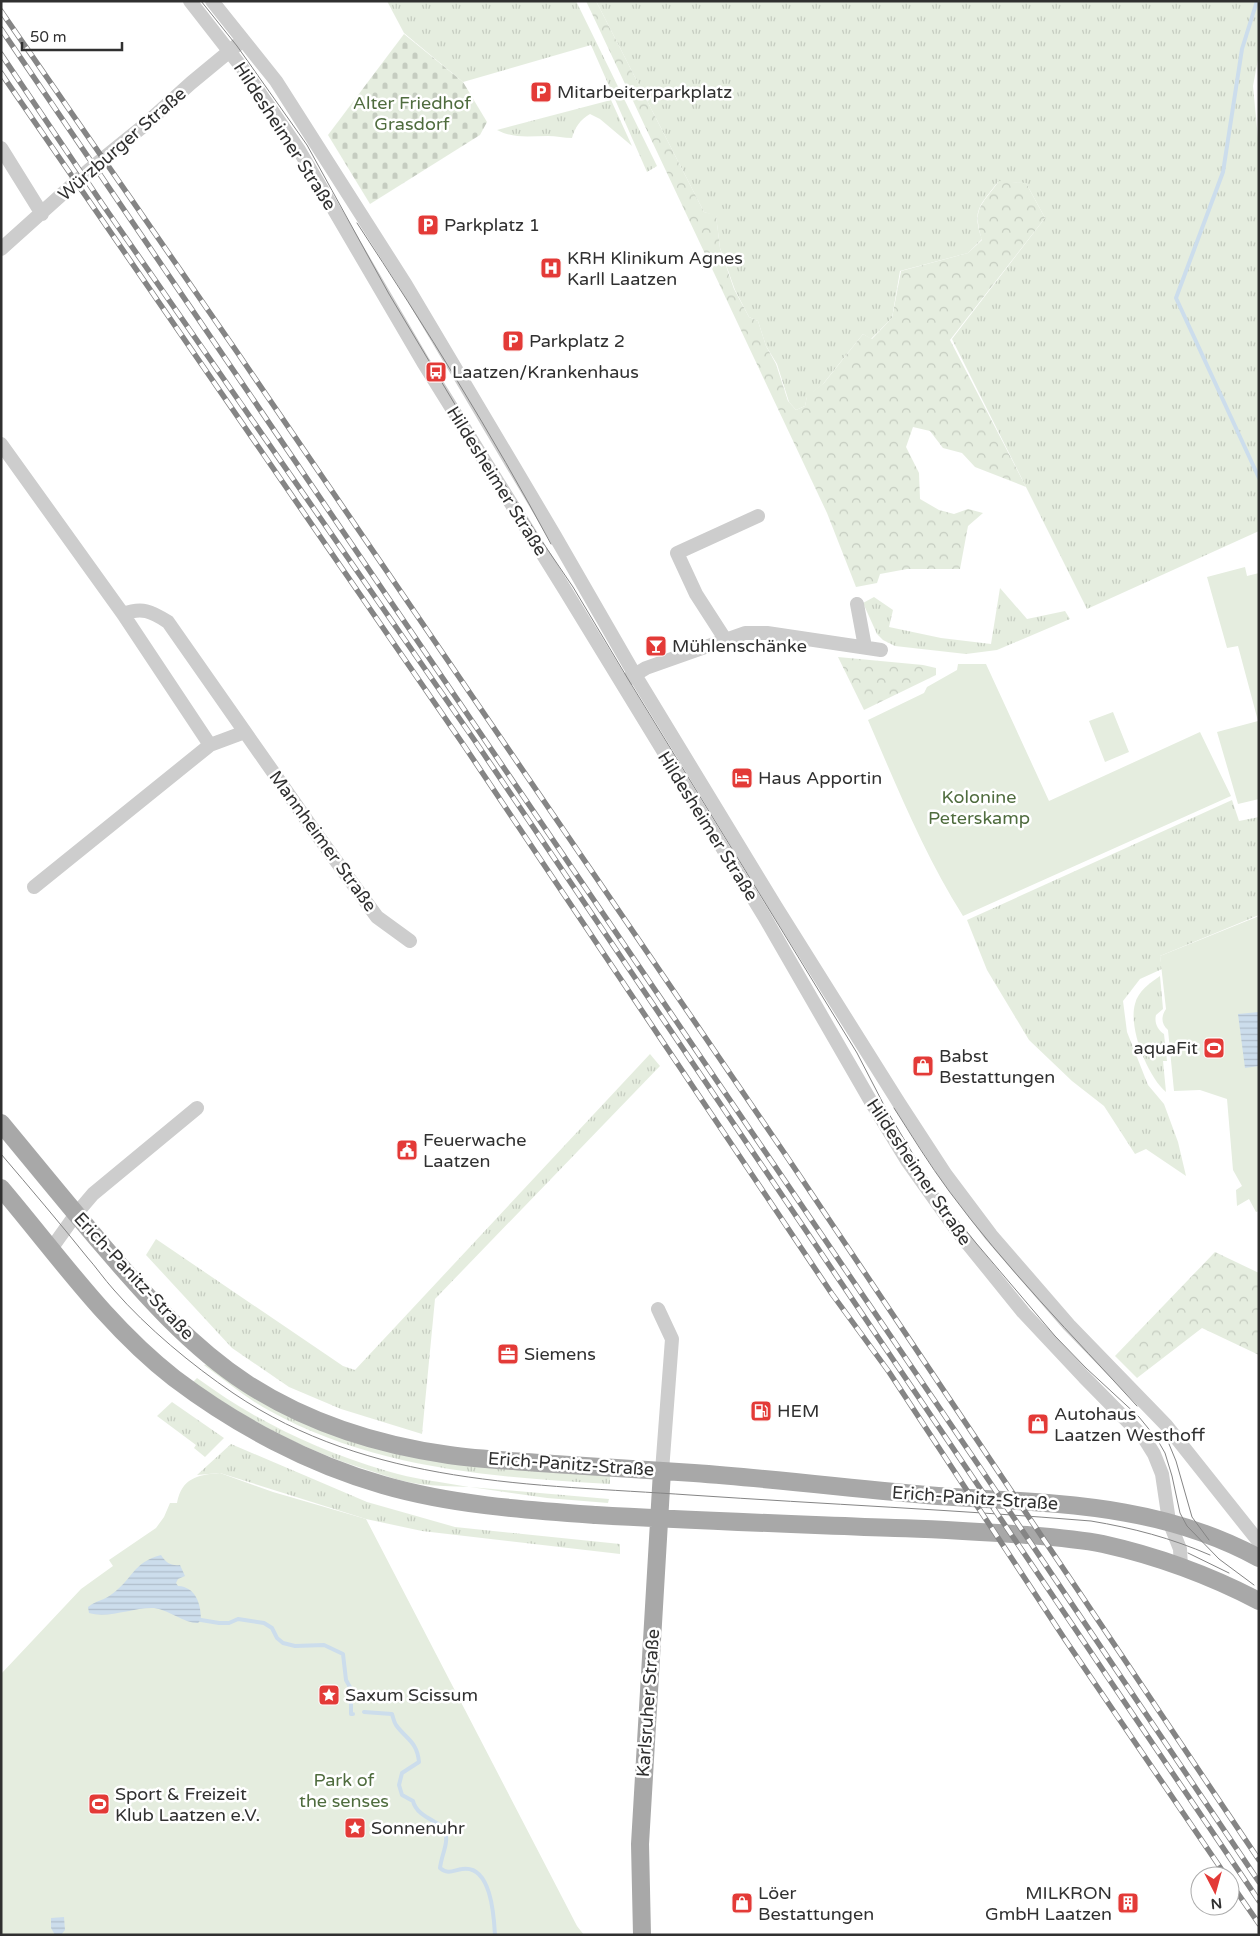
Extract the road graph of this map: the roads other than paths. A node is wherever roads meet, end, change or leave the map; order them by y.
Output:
1 (190, 1) edge
2 (220, 4) edge
3 (206, 21) junction
4 (244, 40) junction
5 (230, 51) junction
6 (1, 148) edge
7 (42, 214) junction
8 (1, 249) edge
9 (1, 444) edge
10 (758, 516) dead end
11 (857, 604) dead end
12 (123, 614) junction
13 (725, 639) junction
14 (865, 647) junction
15 (881, 650) dead end
16 (635, 675) junction
17 (621, 684) junction
18 (245, 732) junction
19 (210, 745) junction
20 (34, 887) dead end
21 (410, 942) dead end
22 (197, 1108) dead end
23 (1, 1123) edge
24 (1, 1188) edge
25 (76, 1214) junction
26 (51, 1250) junction
27 (658, 1309) dead end
28 (662, 1471) junction
29 (660, 1519) junction
30 (1169, 1521) junction
31 (1259, 1542) edge
32 (1259, 1558) edge
33 (1181, 1567) junction
34 (1259, 1601) edge
35 (642, 1935) edge

1 - 3 street, Hildesheimer Straße
2 - 3 street
2 - 4 street, Hildesheimer Straße
3 - 5 street, Hildesheimer Straße
4 - 5 street, Würzburger Straße
4 - 16 street, Hildesheimer Straße
5 - 7 street, Würzburger Straße
5 - 17 street, Hildesheimer Straße
6 - 7 street
7 - 8 street, Würzburger Straße
9 - 12 street
10 - 13 street
11 - 14 street
12 - 18 street, Mannheimer Straße
12 - 19 street
13 - 14 street
13 - 16 street
14 - 15 street
16 - 17 street
16 - 31 street, Hildesheimer Straße
17 - 30 street, Hildesheimer Straße
18 - 19 street
18 - 21 street, Mannheimer Straße
19 - 20 street
22 - 25 street
23 - 25 main road, Erich-Panitz-Straße
24 - 26 main road, Erich-Panitz-Straße
25 - 26 street
25 - 28 main road, Erich-Panitz-Straße
26 - 29 main road, Erich-Panitz-Straße
27 - 28 street
28 - 29 main road, Karlsruher Straße
28 - 30 main road, Erich-Panitz-Straße
29 - 33 main road, Erich-Panitz-Straße
29 - 35 main road, Karlsruher Straße
30 - 32 main road, Erich-Panitz-Straße
30 - 33 street, Hildesheimer Straße
33 - 34 main road

